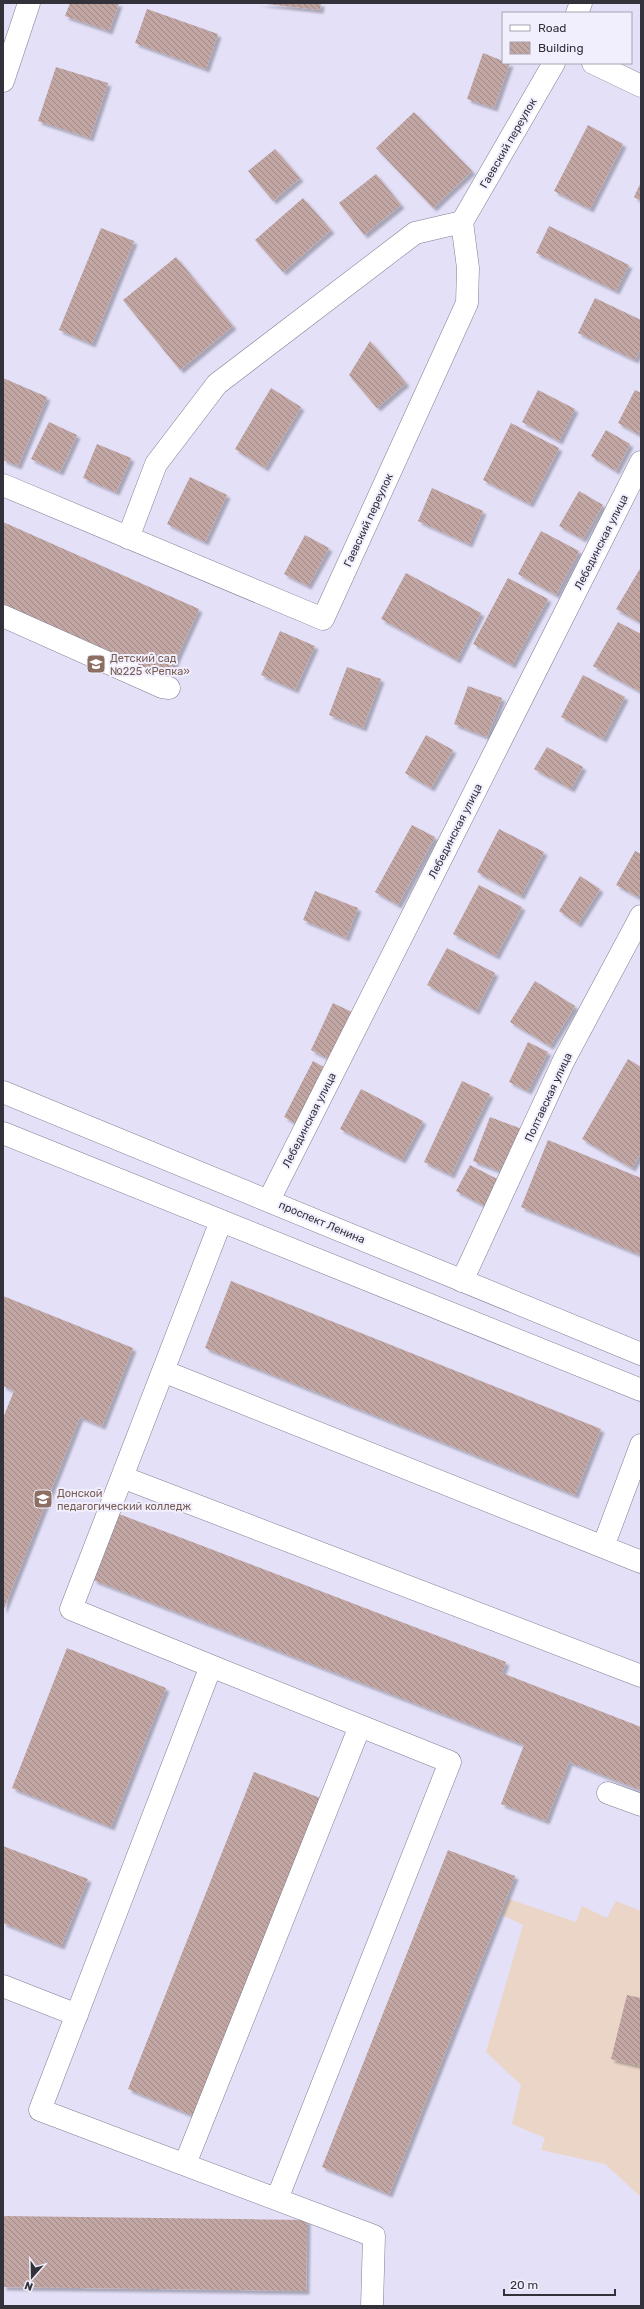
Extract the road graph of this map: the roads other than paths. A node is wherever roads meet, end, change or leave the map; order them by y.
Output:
1 (29, 3) edge
2 (553, 64) edge
3 (595, 64) edge
4 (3, 81) edge
5 (641, 86) edge
6 (462, 222) junction
7 (641, 462) edge
8 (3, 485) edge
9 (128, 538) junction
10 (3, 616) edge
11 (169, 688) dead end
12 (641, 916) edge
13 (3, 1092) edge
14 (3, 1133) edge
15 (269, 1200) junction
16 (221, 1221) junction
17 (462, 1282) junction
18 (641, 1354) edge
19 (163, 1371) junction
20 (641, 1390) edge
21 (641, 1445) edge
22 (122, 1477) junction
23 (603, 1547) junction
24 (641, 1562) edge
25 (211, 1666) junction
26 (641, 1676) edge
27 (360, 1726) junction
28 (608, 1793) dead end
29 (641, 1806) edge
30 (3, 1986) edge
31 (77, 2014) junction
32 (185, 2164) junction
33 (277, 2199) junction
34 (372, 2306) edge

1 - 4 street
2 - 6 street, Гаевский переулок
3 - 5 street
6 - 9 street
6 - 9 street, Гаевский переулок
7 - 15 street, Лебединская улица
8 - 9 street, Гаевский переулок
10 - 11 street
12 - 17 street, Полтавская улица
13 - 15 street, проспект Ленина
14 - 16 street
15 - 17 street, проспект Ленина
16 - 19 street
16 - 20 street
17 - 18 street, проспект Ленина
19 - 22 street
19 - 23 street
21 - 23 street
22 - 25 street
22 - 26 street
23 - 24 street
25 - 27 street
25 - 31 street
27 - 32 street
27 - 33 street
28 - 29 street
30 - 31 street
31 - 32 street
32 - 33 street
33 - 34 street

